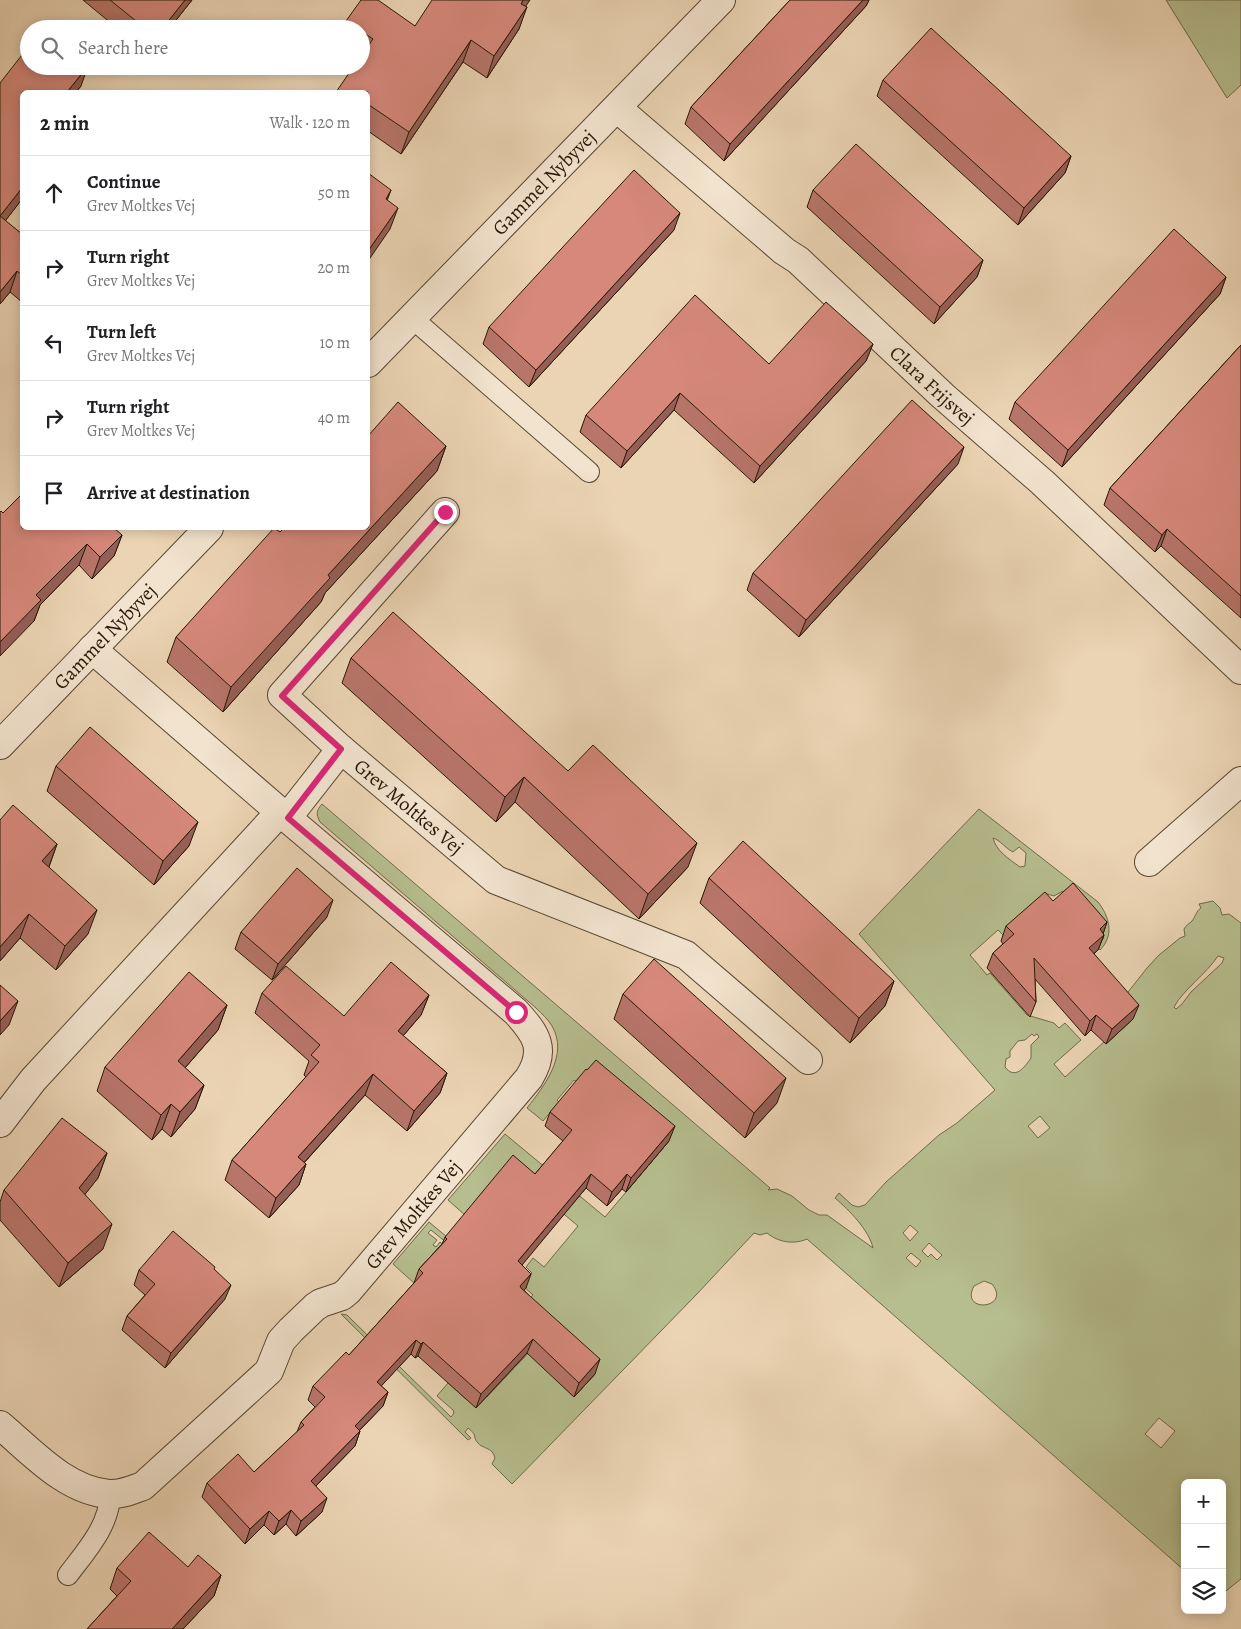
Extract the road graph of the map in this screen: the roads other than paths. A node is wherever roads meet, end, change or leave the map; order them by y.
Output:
1 (721, 0) edge
2 (617, 108) junction
3 (412, 318) junction
4 (370, 362) edge
5 (589, 472) dead end
6 (445, 512) dead end
7 (208, 530) edge
8 (92, 649) junction
9 (1241, 670) edge
10 (0, 744) edge
11 (341, 749) junction
12 (1241, 781) edge
13 (284, 815) junction
14 (1149, 862) dead end
15 (808, 1060) dead end
16 (0, 1122) edge
17 (0, 1425) edge
18 (110, 1494) junction
19 (68, 1575) dead end

1 - 2 street, Gammel Nybyvej
2 - 3 street, Gammel Nybyvej
2 - 9 street, Clara Frijsvej
3 - 4 street, Gammel Nybyvej
3 - 5 lane
6 - 11 street, Grev Moltkes Vej
7 - 8 street, Gammel Nybyvej
8 - 10 street, Gammel Nybyvej
8 - 13 street, Grev Moltkes Vej
11 - 13 street, Grev Moltkes Vej
11 - 15 street, Grev Moltkes Vej
12 - 14 street
13 - 16 street, Grev Moltkes Vej
13 - 18 street, Grev Moltkes Vej
17 - 18 street, Grev Moltkes Vej
18 - 19 lane

